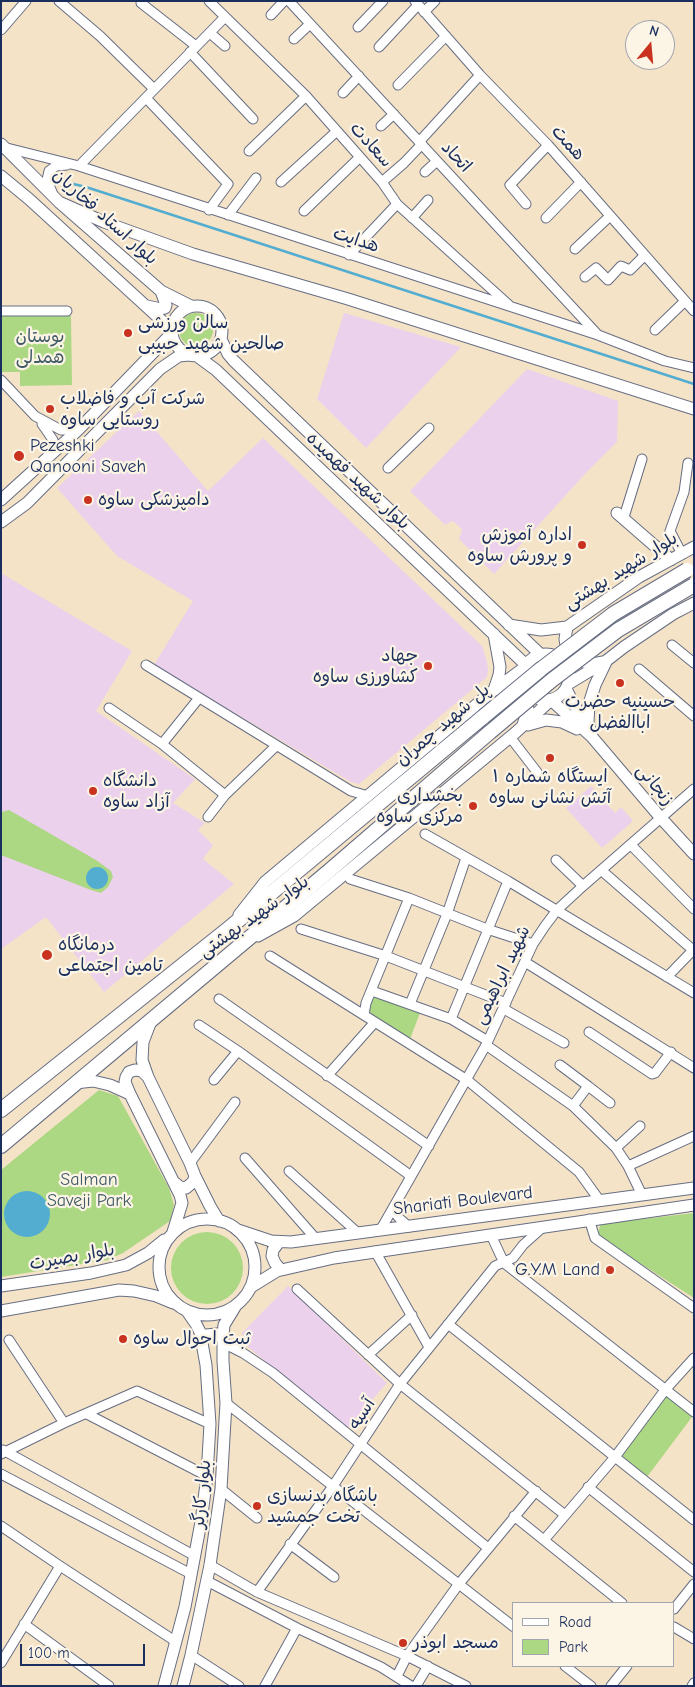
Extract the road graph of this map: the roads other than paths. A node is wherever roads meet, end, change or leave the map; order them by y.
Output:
1 (26, 1) edge
2 (59, 1) edge
3 (209, 1) edge
4 (284, 1) edge
5 (289, 1) edge
6 (383, 1) edge
7 (435, 1) edge
8 (141, 3) dead end
9 (419, 6) edge
10 (271, 15) dead end
11 (225, 17) junction
12 (310, 24) junction
13 (358, 28) dead end
14 (1, 30) edge
15 (210, 33) junction
16 (446, 36) junction
17 (294, 39) dead end
18 (224, 46) dead end
19 (379, 47) dead end
20 (193, 49) junction
21 (480, 75) junction
22 (359, 76) junction
23 (398, 85) dead end
24 (154, 89) junction
25 (343, 92) dead end
26 (306, 96) junction
27 (146, 98) junction
28 (394, 114) junction
29 (253, 119) dead end
30 (381, 126) dead end
31 (337, 131) junction
32 (420, 143) junction
33 (548, 144) junction
34 (4, 146) edge
35 (249, 152) dead end
36 (360, 157) junction
37 (437, 161) junction
38 (76, 165) junction
39 (425, 172) dead end
40 (1, 176) edge
41 (256, 178) dead end
42 (1, 181) edge
43 (281, 182) dead end
44 (382, 182) junction
45 (581, 182) junction
46 (13, 186) junction
47 (57, 199) junction
48 (428, 200) dead end
49 (397, 204) junction
50 (526, 204) dead end
51 (209, 210) junction
52 (304, 211) dead end
53 (228, 216) junction
54 (610, 216) junction
55 (412, 218) junction
56 (546, 218) dead end
57 (575, 249) dead end
58 (349, 254) junction
59 (644, 256) junction
60 (585, 277) dead end
61 (161, 291) junction
62 (685, 301) junction
63 (146, 306) junction
64 (192, 306) junction
65 (511, 307) junction
66 (1, 311) edge
67 (67, 311) dead end
68 (694, 311) edge
69 (655, 330) dead end
70 (172, 332) junction
71 (598, 335) junction
72 (221, 339) junction
73 (193, 356) junction
74 (694, 368) edge
75 (1, 380) edge
76 (694, 409) edge
77 (35, 416) junction
78 (429, 428) dead end
79 (78, 430) junction
80 (54, 453) junction
81 (642, 459) dead end
82 (688, 463) dead end
83 (388, 468) dead end
84 (1, 500) edge
85 (620, 515) joint
86 (1, 522) edge
87 (694, 547) edge
88 (682, 554) junction
89 (671, 560) junction
90 (694, 567) edge
91 (694, 585) edge
92 (694, 603) edge
93 (509, 625) junction
94 (567, 627) junction
95 (494, 634) junction
96 (672, 645) dead end
97 (540, 654) junction
98 (606, 661) junction
99 (694, 663) edge
100 (146, 665) dead end
101 (525, 666) junction
102 (639, 669) dead end
103 (567, 687) junction
104 (494, 690) junction
105 (199, 698) junction
106 (551, 700) junction
107 (109, 708) dead end
108 (694, 716) edge
109 (522, 728) junction
110 (510, 737) junction
111 (592, 737) junction
112 (162, 744) junction
113 (276, 746) junction
114 (537, 772) dead end
115 (694, 789) edge
116 (224, 795) junction
117 (368, 796) junction
118 (208, 817) dead end
119 (660, 817) junction
120 (425, 834) dead end
121 (631, 844) junction
122 (694, 854) edge
123 (466, 858) junction
124 (556, 860) dead end
125 (601, 870) junction
126 (350, 879) dead end
127 (508, 881) junction
128 (583, 886) junction
129 (409, 898) junction
130 (694, 909) edge
131 (557, 910) junction
132 (447, 914) junction
133 (228, 928) junction
134 (301, 929) dead end
135 (487, 929) junction
136 (533, 944) junction
137 (238, 948) junction
138 (693, 949) edge
139 (270, 956) dead end
140 (386, 956) junction
141 (525, 962) junction
142 (423, 971) junction
143 (667, 977) junction
144 (465, 986) junction
145 (372, 992) junction
146 (694, 993) edge
147 (219, 1000) dead end
148 (410, 1004) junction
149 (505, 1006) junction
150 (364, 1015) junction
151 (451, 1019) junction
152 (151, 1021) junction
153 (375, 1022) junction
154 (199, 1025) dead end
155 (589, 1032) dead end
156 (487, 1043) junction
157 (564, 1043) dead end
158 (238, 1051) junction
159 (671, 1052) junction
160 (560, 1065) dead end
161 (694, 1068) edge
162 (327, 1076) junction
163 (148, 1077) junction
164 (214, 1080) dead end
165 (467, 1080) junction
166 (75, 1083) junction
167 (588, 1086) junction
168 (130, 1094) junction
169 (235, 1102) dead end
170 (610, 1103) dead end
171 (573, 1106) junction
172 (1, 1110) edge
173 (640, 1126) dead end
174 (694, 1136) edge
175 (1, 1146) edge
176 (429, 1146) junction
177 (616, 1148) junction
178 (245, 1158) dead end
179 (190, 1162) junction
180 (628, 1166) junction
181 (289, 1171) dead end
182 (195, 1176) junction
183 (411, 1176) junction
184 (174, 1182) junction
185 (694, 1188) edge
186 (642, 1196) junction
187 (600, 1201) junction
188 (694, 1205) edge
189 (394, 1206) junction
190 (590, 1219) junction
191 (220, 1221) junction
192 (409, 1227) junction
193 (543, 1227) junction
194 (381, 1229) junction
195 (238, 1230) junction
196 (358, 1233) junction
197 (171, 1234) junction
198 (491, 1235) junction
199 (316, 1239) junction
200 (279, 1242) junction
201 (375, 1251) junction
202 (504, 1263) junction
203 (281, 1270) junction
204 (1, 1286) edge
205 (251, 1287) junction
206 (297, 1290) dead end
207 (176, 1305) junction
208 (235, 1307) junction
209 (694, 1308) edge
210 (1, 1311) edge
211 (187, 1311) junction
212 (412, 1315) junction
213 (448, 1324) junction
214 (202, 1338) junction
215 (9, 1340) dead end
216 (223, 1341) junction
217 (429, 1347) junction
218 (368, 1355) junction
219 (694, 1358) edge
220 (400, 1384) junction
221 (665, 1390) junction
222 (226, 1403) junction
223 (694, 1412) edge
224 (87, 1414) junction
225 (64, 1423) junction
226 (210, 1424) junction
227 (360, 1446) junction
228 (2, 1452) edge
229 (615, 1457) junction
230 (1, 1474) edge
231 (206, 1476) junction
232 (333, 1486) junction
233 (588, 1487) junction
234 (222, 1489) junction
235 (536, 1491) junction
236 (565, 1515) junction
237 (514, 1516) junction
238 (257, 1518) dead end
239 (694, 1520) edge
240 (1, 1526) edge
241 (544, 1540) junction
242 (290, 1544) junction
243 (488, 1548) junction
244 (195, 1556) junction
245 (210, 1565) junction
246 (60, 1566) junction
247 (694, 1572) edge
248 (191, 1574) junction
249 (334, 1577) dead end
250 (207, 1581) junction
251 (694, 1584) edge
252 (458, 1585) junction
253 (257, 1592) junction
254 (621, 1602) edge
255 (675, 1608) edge
256 (24, 1624) junction
257 (512, 1626) edge
258 (297, 1628) junction
259 (675, 1628) edge
260 (694, 1639) edge
261 (176, 1641) junction
262 (4, 1650) edge
263 (191, 1655) junction
264 (407, 1656) junction
265 (1, 1663) edge
266 (428, 1666) junction
267 (566, 1667) edge
268 (626, 1667) edge
269 (397, 1676) junction
270 (109, 1686) edge
271 (164, 1686) edge
272 (183, 1686) edge
273 (239, 1686) edge
274 (265, 1686) edge
275 (412, 1686) edge
276 (416, 1686) edge
277 (466, 1686) edge
278 (591, 1686) edge
279 (610, 1686) edge

1 - 14 street
2 - 24 street
3 - 11 street, سعادت
4 - 10 street
5 - 12 street, اتحاد
6 - 13 street
7 - 9 street
8 - 20 street
9 - 16 street, همت
9 - 19 street
11 - 15 street
11 - 26 street, سعادت
12 - 17 street
12 - 22 street, اتحاد
15 - 18 street
15 - 20 street
16 - 21 street, همت
16 - 23 street
20 - 24 street
20 - 29 street
21 - 32 street
21 - 33 street, همت
22 - 25 street
22 - 28 street, اتحاد
24 - 27 street
26 - 31 street, سعادت
26 - 35 street
27 - 38 street
27 - 51 street
28 - 30 street
28 - 32 street, اتحاد
31 - 36 street, سعادت
31 - 43 street
32 - 37 street, اتحاد
32 - 44 street
33 - 45 street, همت
33 - 50 street
34 - 38 street, هدایت
34 - 47 main road, بلوار استاد فخاریان
36 - 44 street, سعادت
36 - 52 street
37 - 39 street
37 - 71 street, اتحاد
38 - 47 street
38 - 51 street, هدایت
40 - 46 main road, بلوار استاد فخاریان
41 - 53 street
42 - 46 main road
44 - 49 street, سعادت
45 - 54 street, همت
45 - 56 street
46 - 63 main road, بلوار استاد فخاریان
47 - 61 main road, بلوار استاد فخاریان
47 - 76 main road
48 - 55 street
49 - 55 street, سعادت
49 - 58 street
51 - 53 street, هدایت
53 - 58 street, هدایت
54 - 57 street
54 - 59 street, همت
55 - 65 street, سعادت
58 - 65 street, هدایت
59 - 60 street
59 - 62 street, همت
61 - 63 main road
61 - 64 main road, بلوار استاد فخاریان
62 - 68 street, همت
62 - 69 street
63 - 70 main road, بلوار استاد فخاریان
64 - 70 main road
64 - 72 main road
65 - 71 street, هدایت
66 - 67 street
70 - 73 main road
70 - 79 main road
71 - 74 street, هدایت
72 - 73 main road
72 - 93 main road, بلوار شهید فهمیده
73 - 86 main road
73 - 95 main road, بلوار شهید فهمیده
75 - 77 street
77 - 79 street
77 - 80 street
78 - 83 street
79 - 80 main road
80 - 84 main road
81 - 85 street
82 - 88 street
85 - 89 main road
87 - 88 main road, بلوار شهید بهشتی
88 - 89 main road, بلوار شهید بهشتی
89 - 94 main road, بلوار شهید بهشتی
90 - 133 main road, پل شهید چمران, bridge
91 - 137 main road, پل شهید چمران, bridge
92 - 98 main road
93 - 94 main road, بلوار شهید بهشتی
93 - 97 main road, بلوار شهید فهمیده
94 - 98 main road
95 - 101 main road, بلوار شهید فهمیده
95 - 104 main road
96 - 99 street
97 - 101 main road
97 - 103 main road
98 - 103 main road
98 - 111 main road
100 - 105 street
101 - 104 main road, بلوار شهید بهشتی
101 - 106 main road
102 - 108 street
103 - 106 main road
103 - 111 main road
104 - 109 main road
104 - 117 main road, بلوار شهید بهشتی
105 - 112 street
105 - 113 street
106 - 109 main road, بلوار شهید بهشتی
106 - 111 main road
107 - 112 street
109 - 110 main road, بلوار شهید بهشتی
109 - 111 main road
110 - 114 street
110 - 137 main road, بلوار شهید بهشتی
111 - 119 main road, زنجانی
112 - 116 street
113 - 116 street
113 - 117 street
115 - 119 street, شهید ابراهیمی
116 - 118 street
117 - 133 main road, بلوار شهید بهشتی
119 - 121 street, شهید ابراهیمی
119 - 122 main road, زنجانی
120 - 123 street
121 - 125 street, شهید ابراهیمی
121 - 130 street
123 - 127 street
123 - 132 street
124 - 128 street
125 - 128 street, شهید ابراهیمی
125 - 138 street
126 - 129 street
127 - 131 street
127 - 135 street
128 - 131 street, شهید ابراهیمی
129 - 132 street
129 - 140 street
131 - 136 street, شهید ابراهیمی
131 - 143 street
132 - 135 street
132 - 142 street
133 - 172 main road, بلوار شهید بهشتی
134 - 140 street
135 - 136 street
135 - 144 street
136 - 141 street, شهید ابراهیمی
137 - 152 main road, بلوار شهید بهشتی
138 - 143 street
139 - 150 street
140 - 142 street
140 - 145 street
141 - 149 street, شهید ابراهیمی
141 - 159 street
142 - 144 street
142 - 148 street
143 - 146 street
144 - 149 street
144 - 151 street
145 - 148 street
145 - 150 street
147 - 162 street
148 - 151 street
149 - 156 street, شهید ابراهیمی
149 - 157 street
150 - 153 street
151 - 156 street
152 - 163 main road
152 - 166 main road, بلوار شهید بهشتی
153 - 162 street
153 - 165 street
154 - 158 street
155 - 159 street
156 - 165 street, شهید ابراهیمی
156 - 171 street
158 - 164 street
158 - 183 street
159 - 161 street
160 - 167 street
162 - 176 street
163 - 168 main road
163 - 179 main road
165 - 176 street, شهید ابراهیمی
165 - 187 street
166 - 168 main road
166 - 175 main road, بلوار شهید بهشتی
167 - 170 street
167 - 171 street
168 - 184 main road
169 - 179 street
171 - 177 street
173 - 177 street
174 - 180 street
176 - 183 street, شهید ابراهیمی
177 - 180 street
178 - 199 street
179 - 182 main road
180 - 186 street
181 - 196 street
182 - 184 main road
182 - 191 main road
183 - 189 street, شهید ابراهیمی
184 - 197 main road
185 - 186 main road, Shariati Boulevard
186 - 187 main road, Shariati Boulevard
187 - 192 main road, Shariati Boulevard
188 - 190 main road, Shariati Boulevard
189 - 192 street
189 - 194 street, شهید ابراهیمی
190 - 193 main road, Shariati Boulevard
190 - 209 street
191 - 195 main road
191 - 197 main road
192 - 194 main road, Shariati Boulevard
193 - 198 main road, Shariati Boulevard
193 - 202 street, آسیه
194 - 196 main road, Shariati Boulevard
195 - 200 main road, Shariati Boulevard
195 - 205 main road
196 - 199 main road, Shariati Boulevard
197 - 204 main road, بلوار بصیرت
197 - 207 main road
198 - 201 main road, Shariati Boulevard
198 - 202 street
199 - 200 main road, Shariati Boulevard
200 - 203 main road
201 - 203 main road, Shariati Boulevard
201 - 212 street
202 - 213 street, آسیه
202 - 221 street
203 - 205 main road, Shariati Boulevard
205 - 208 main road
206 - 218 street
207 - 210 main road
207 - 211 main road
208 - 211 main road
208 - 216 main road, بلوار کارگر
211 - 214 main road, بلوار کارگر
212 - 217 street
212 - 218 street
213 - 217 street, آسیه
213 - 229 street
214 - 216 main road
214 - 226 main road, بلوار کارگر
215 - 225 street
216 - 222 main road, بلوار کارگر
216 - 227 street
217 - 220 street, آسیه
218 - 220 street
219 - 221 street
220 - 227 street, آسیه
220 - 235 street
221 - 223 street
221 - 229 street
222 - 232 street
222 - 234 main road, بلوار کارگر
224 - 225 street
224 - 226 street
224 - 231 street
225 - 228 street
226 - 231 main road, بلوار کارگر
227 - 232 street, آسیه
227 - 243 street
228 - 244 street
229 - 233 street
229 - 239 street
230 - 248 street
231 - 244 main road, بلوار کارگر
232 - 242 street, آسیه
232 - 252 street
233 - 236 street
233 - 247 street
234 - 238 street
234 - 245 main road, بلوار کارگر
235 - 236 street
235 - 237 street
236 - 241 street
237 - 241 street
237 - 243 street
240 - 246 street
241 - 254 street
242 - 249 street
242 - 253 street, آسیه
243 - 252 street
244 - 248 main road, بلوار کارگر
245 - 250 main road, بلوار کارگر
245 - 253 street
246 - 256 street
246 - 261 street
248 - 261 main road, بلوار کارگر
250 - 258 street
250 - 263 main road, بلوار کارگر
251 - 255 street
252 - 257 street
252 - 264 street
253 - 264 street
256 - 262 street
256 - 270 street
258 - 269 street
258 - 274 street
259 - 260 street
261 - 271 main road, بلوار کارگر
262 - 265 street
263 - 272 main road, بلوار کارگر
263 - 273 street
264 - 266 street
264 - 269 street
266 - 276 street
266 - 277 street
267 - 278 street
268 - 279 street
269 - 275 street

